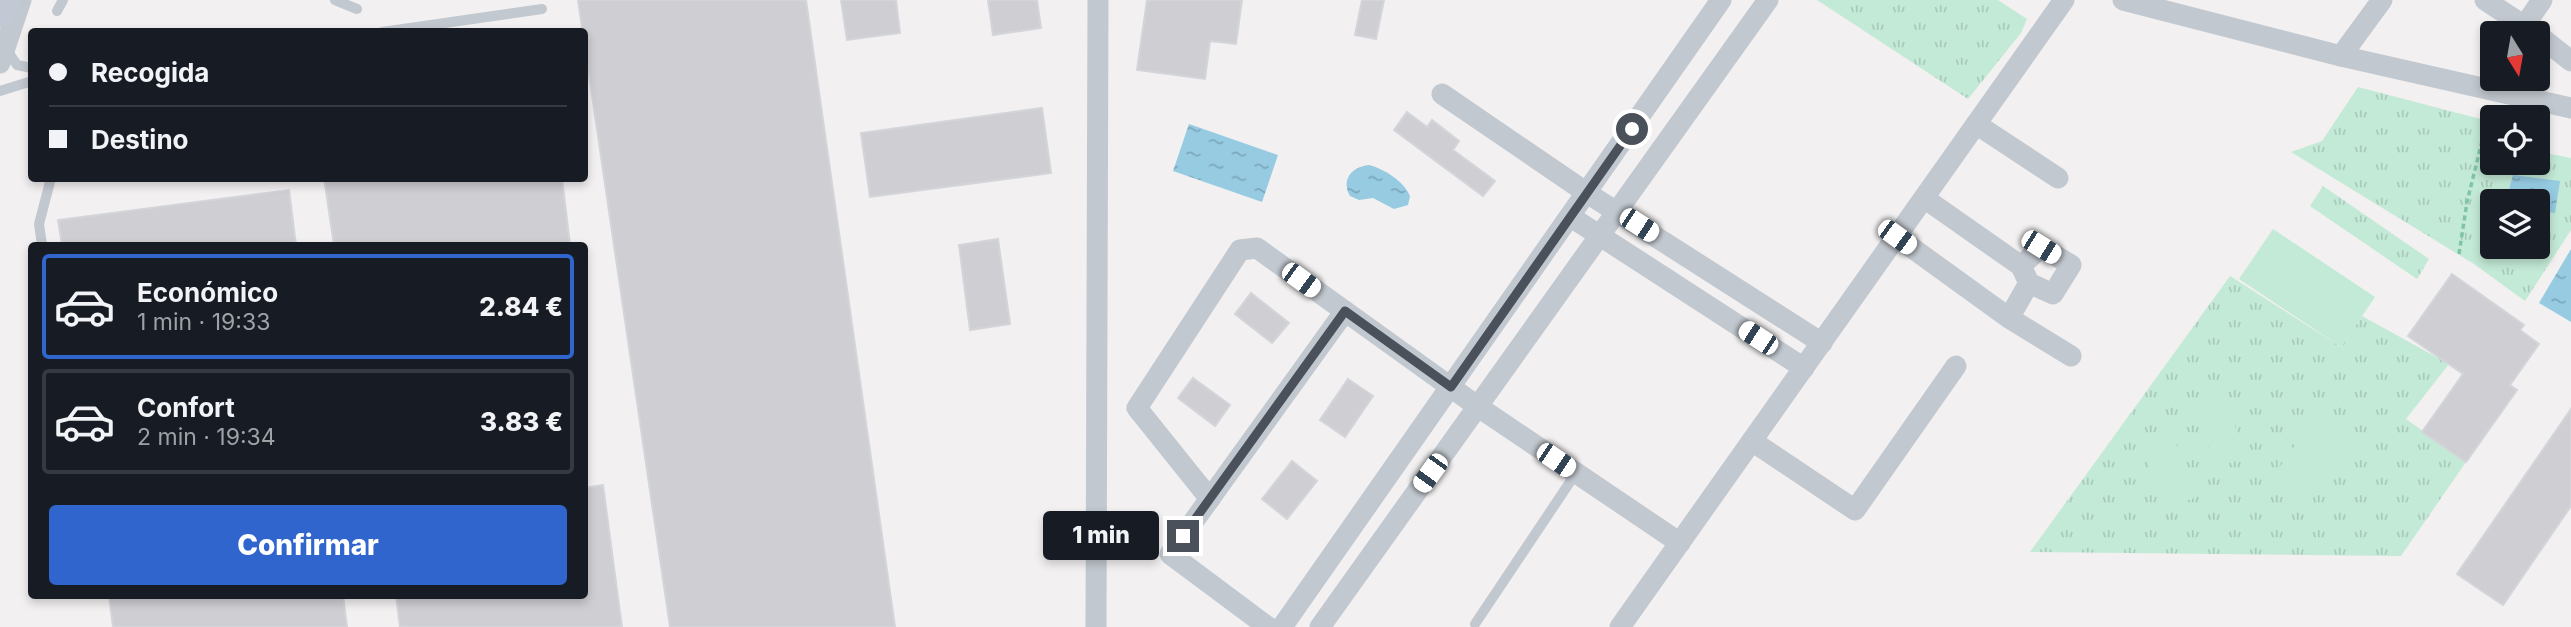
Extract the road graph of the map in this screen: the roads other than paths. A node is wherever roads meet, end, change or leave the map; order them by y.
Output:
1 (4, 0) edge
2 (21, 0) edge
3 (335, 0) edge
4 (1098, 0) edge
5 (1721, 0) edge
6 (1769, 0) edge
7 (2064, 0) edge
8 (2123, 0) edge
9 (2382, 0) edge
10 (2485, 0) edge
11 (2542, 0) edge
12 (357, 9) dead end
13 (542, 9) dead end
14 (0, 13) edge
15 (2518, 21) edge
16 (2536, 21) edge
17 (410, 28) edge
18 (2550, 44) edge
19 (3, 55) edge
20 (2341, 56) junction
21 (2571, 61) edge
22 (28, 67) edge
23 (28, 81) edge
24 (0, 91) edge
25 (1443, 94) dead end
26 (2571, 108) edge
27 (1976, 124) junction
28 (2059, 178) dead end
29 (50, 182) edge
30 (1587, 193) junction
31 (1924, 198) junction
32 (1616, 211) junction
33 (1571, 217) junction
34 (1600, 234) junction
35 (1897, 237) junction
36 (41, 242) edge
37 (1345, 311) junction
38 (2008, 318) junction
39 (1822, 343) junction
40 (2071, 356) dead end
41 (1955, 366) dead end
42 (1804, 368) junction
43 (1451, 387) junction
44 (1477, 407) junction
45 (1752, 441) junction
46 (1576, 473) junction
47 (1210, 499) junction
48 (1680, 543) junction
49 (1475, 624) dead end
50 (1096, 627) edge
51 (1268, 627) edge
52 (1282, 627) edge
53 (1320, 627) edge
54 (1620, 627) edge

1 - 14 main road
2 - 19 street
3 - 12 lane
4 - 50 street
5 - 30 street
6 - 32 street
7 - 27 street
8 - 20 street
9 - 20 street
10 - 15 street
11 - 16 street
13 - 17 lane
18 - 21 street
19 - 22 lane
20 - 26 street
23 - 24 lane
25 - 30 street
27 - 28 street
27 - 31 street
29 - 36 lane
30 - 32 street
30 - 33 street
31 - 35 street
31 - 38 street
32 - 34 street
32 - 39 street
33 - 34 street
33 - 43 street
34 - 42 street
34 - 44 street
35 - 38 street
35 - 39 street
37 - 43 street
37 - 47 street
37 - 47 street
38 - 40 street
39 - 42 street
41 - 45 street
42 - 45 street
43 - 44 street
43 - 52 street
44 - 46 street
44 - 53 street
45 - 48 street
46 - 48 street
46 - 49 lane
47 - 51 street
48 - 54 street

